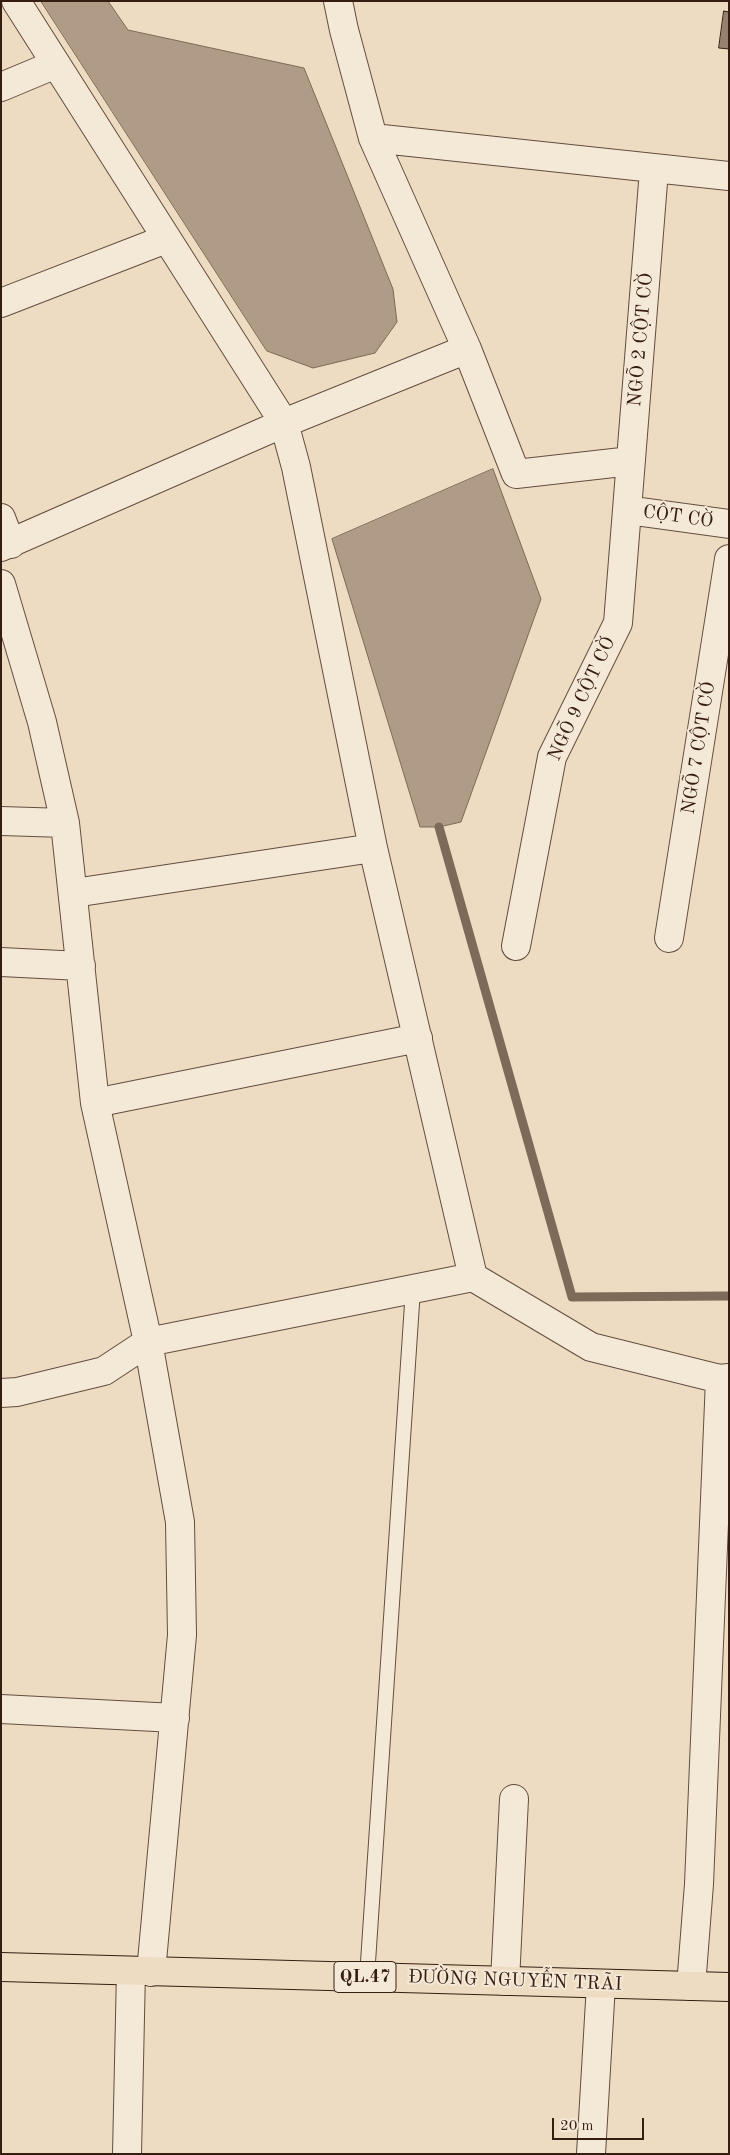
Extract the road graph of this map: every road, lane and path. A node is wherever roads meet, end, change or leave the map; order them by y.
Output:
1 (16, 1) edge
2 (338, 1) edge
3 (56, 64) junction
4 (1, 87) edge
5 (373, 138) junction
6 (654, 170) junction
7 (729, 176) edge
8 (166, 239) junction
9 (1, 303) edge
10 (467, 349) junction
11 (284, 423) junction
12 (631, 461) junction
13 (627, 510) junction
14 (1, 518) edge
15 (729, 524) edge
16 (6, 545) edge
17 (729, 558) edge
18 (1, 584) edge
19 (1, 821) edge
20 (65, 823) junction
21 (373, 848) junction
22 (74, 893) junction
23 (669, 938) dead end
24 (516, 946) dead end
25 (1, 962) edge
26 (81, 966) junction
27 (418, 1038) junction
28 (95, 1103) junction
29 (473, 1277) junction
30 (413, 1289) junction
31 (148, 1342) junction
32 (725, 1378) edge
33 (1, 1393) edge
34 (1, 1709) edge
35 (175, 1718) junction
36 (514, 1799) dead end
37 (1, 1968) edge
38 (141, 1971) junction
39 (367, 1977) junction
40 (505, 1981) junction
41 (601, 1984) junction
42 (691, 1986) junction
43 (729, 1987) edge
44 (128, 2154) edge
45 (591, 2154) edge

1 - 3 street
2 - 5 street
3 - 4 street
3 - 8 street
5 - 6 street
5 - 10 street
6 - 7 street
6 - 12 street, NGÕ 2 CỘT CỜ
8 - 9 street
8 - 11 street
10 - 11 street
10 - 12 street
11 - 16 street
11 - 21 street
12 - 13 street, NGÕ 2 CỘT CỜ
13 - 15 street, CỘT CỜ
13 - 24 street, NGÕ 9 CỘT CỜ
14 - 16 street
17 - 23 street, NGÕ 7 CỘT CỜ
18 - 20 street
19 - 20 street
20 - 22 street
21 - 22 street
21 - 27 street
22 - 26 street
25 - 26 street
26 - 28 street
27 - 28 street
27 - 29 street
28 - 31 street
29 - 30 street
29 - 32 street
30 - 31 street
30 - 39 lane
31 - 33 street
31 - 35 street
32 - 42 street
34 - 35 street
35 - 38 street
36 - 40 street
37 - 38 highway, ĐƯỜNG NGUYỄN TRÃI / QL.47
38 - 39 highway, ĐƯỜNG NGUYỄN TRÃI / QL.47
38 - 44 street
39 - 40 highway, ĐƯỜNG NGUYỄN TRÃI / QL.47
40 - 41 highway, ĐƯỜNG NGUYỄN TRÃI / QL.47
41 - 42 highway, ĐƯỜNG NGUYỄN TRÃI / QL.47
41 - 45 street
42 - 43 highway, ĐƯỜNG NGUYỄN TRÃI / QL.47

